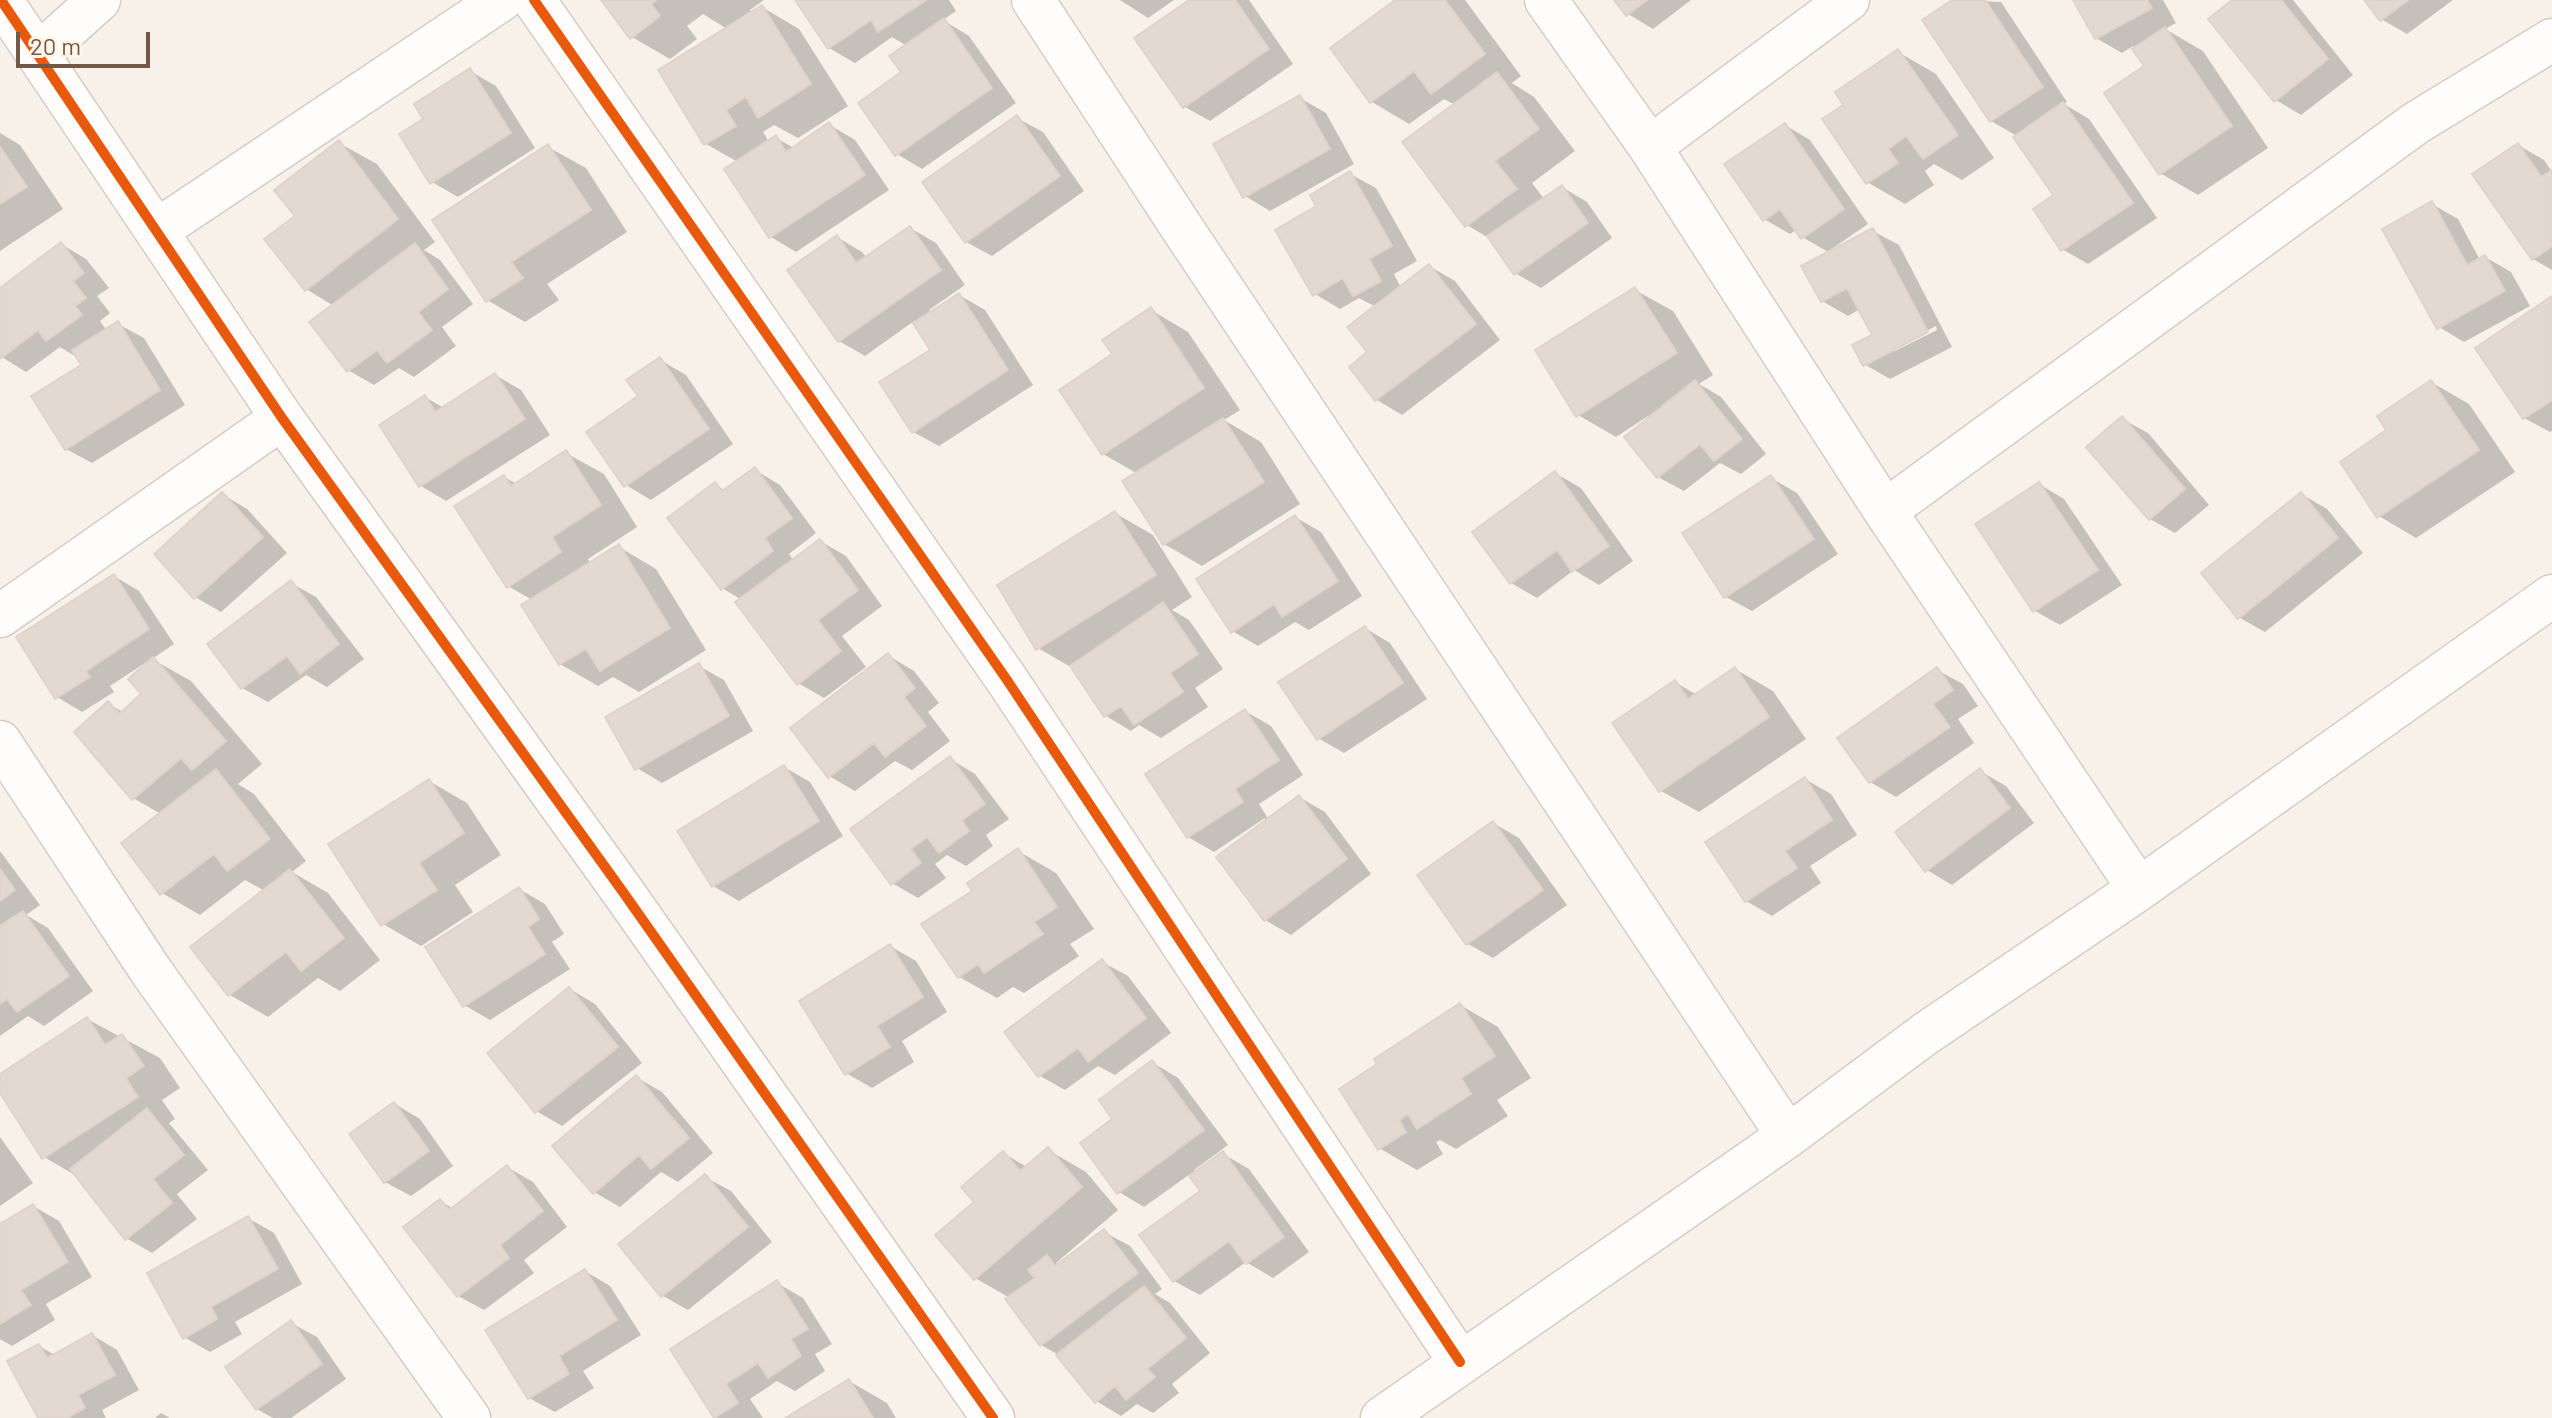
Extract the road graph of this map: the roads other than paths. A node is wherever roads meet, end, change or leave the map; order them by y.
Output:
1 (1, 0) edge
2 (99, 0) edge
3 (501, 0) edge
4 (534, 0) edge
5 (1033, 0) edge
6 (1546, 0) edge
7 (1848, 0) edge
8 (2552, 40) edge
9 (38, 55) junction
10 (1650, 147) junction
11 (156, 231) junction
12 (282, 418) junction
13 (1885, 511) junction
14 (2552, 596) edge
15 (0, 616) edge
16 (0, 742) edge
17 (2139, 889) junction
18 (1788, 1136) junction
19 (1460, 1362) junction
20 (469, 1418) edge
21 (993, 1418) edge
22 (1382, 1418) edge

1 - 9 street
2 - 9 street
3 - 11 street
4 - 19 street
5 - 18 street
6 - 10 street
7 - 10 street
8 - 13 street
9 - 11 street
10 - 13 street
11 - 12 street
12 - 15 street
12 - 21 street
13 - 17 street
14 - 17 street
16 - 20 street
17 - 18 street
18 - 19 street
19 - 22 street

